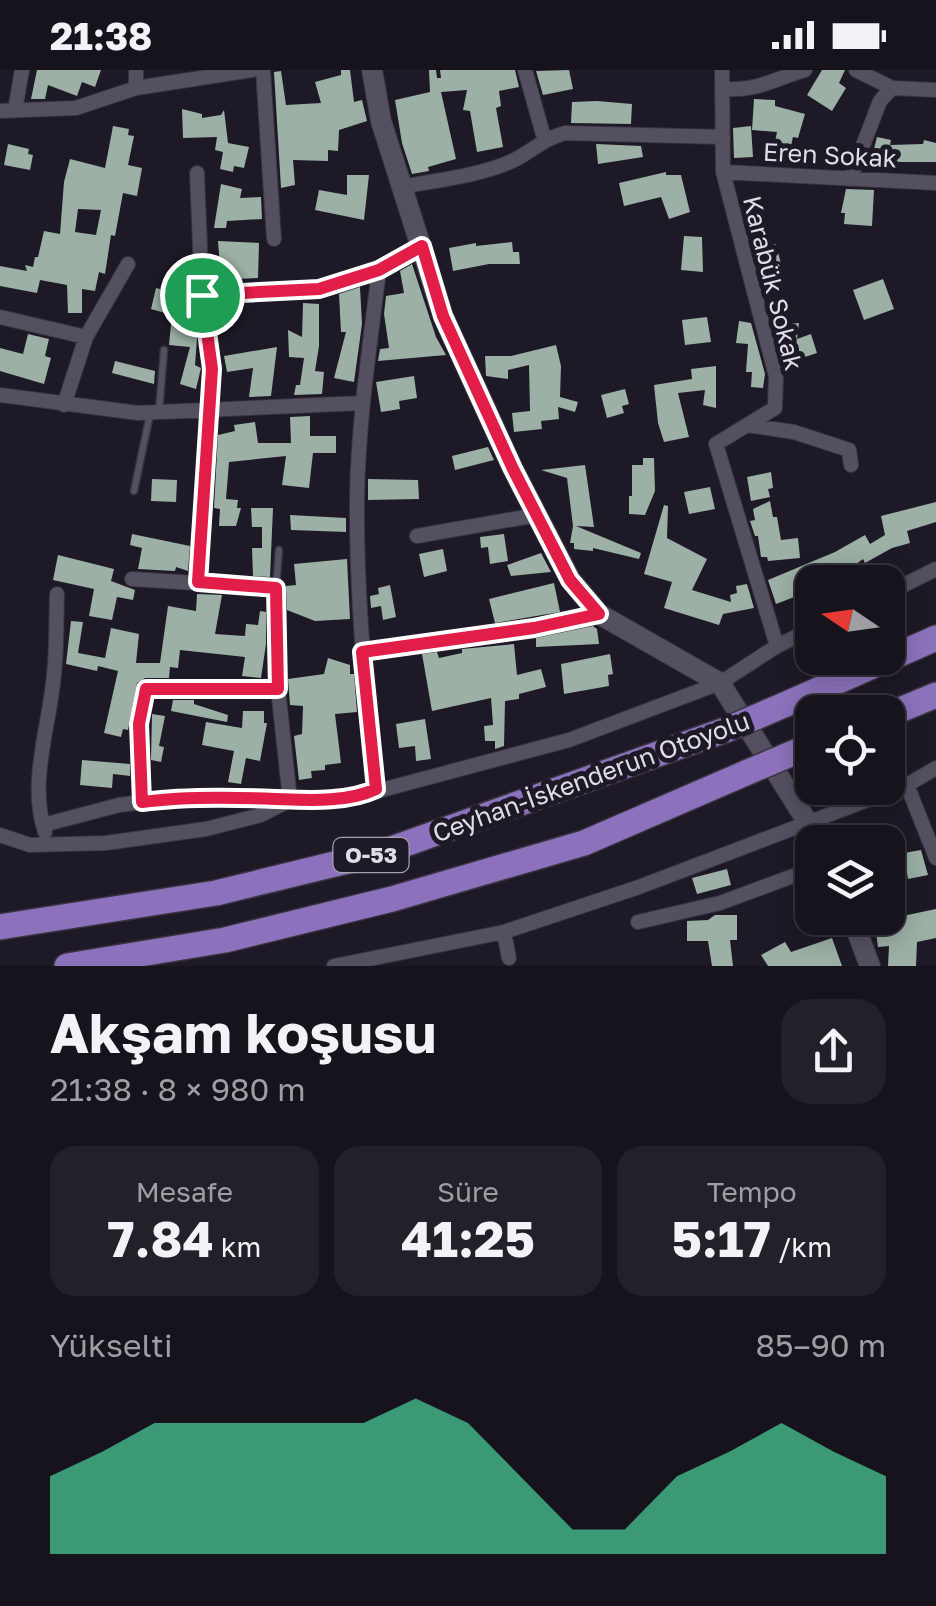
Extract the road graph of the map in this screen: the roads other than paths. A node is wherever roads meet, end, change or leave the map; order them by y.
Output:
1 (22, 70) edge
2 (136, 70) edge
3 (252, 70) edge
4 (262, 70) edge
5 (372, 70) edge
6 (525, 70) edge
7 (722, 70) edge
8 (805, 70) edge
9 (856, 70) edge
10 (136, 88) junction
11 (892, 88) junction
12 (722, 89) junction
13 (936, 90) edge
14 (8, 110) edge
15 (723, 137) junction
16 (544, 138) junction
17 (723, 172) junction
18 (197, 173) dead end
19 (850, 179) junction
20 (936, 182) edge
21 (402, 187) junction
22 (274, 240) dead end
23 (422, 246) junction
24 (128, 264) dead end
25 (379, 270) junction
26 (202, 295) junction
27 (0, 317) edge
28 (86, 337) junction
29 (164, 350) dead end
30 (0, 395) edge
31 (363, 403) junction
32 (64, 405) junction
33 (212, 410) junction
34 (154, 412) junction
35 (746, 425) junction
36 (851, 465) dead end
37 (134, 491) dead end
38 (537, 515) junction
39 (418, 536) dead end
40 (279, 550) dead end
41 (936, 569) edge
42 (132, 579) dead end
43 (198, 582) junction
44 (905, 584) edge
45 (276, 588) junction
46 (57, 594) dead end
47 (599, 614) junction
48 (795, 637) edge
49 (936, 638) edge
50 (777, 646) junction
51 (362, 652) junction
52 (720, 682) junction
53 (278, 689) junction
54 (936, 695) edge
55 (905, 707) edge
56 (795, 752) edge
57 (936, 768) edge
58 (906, 785) junction
59 (376, 789) junction
60 (290, 800) junction
61 (142, 802) junction
62 (809, 820) junction
63 (812, 825) edge
64 (43, 826) junction
65 (0, 835) edge
66 (50, 845) junction
67 (936, 858) edge
68 (795, 875) edge
69 (392, 898) junction
70 (638, 922) dead end
71 (0, 927) edge
72 (504, 932) junction
73 (858, 935) edge
74 (509, 958) dead end
75 (395, 961) edge
76 (67, 966) edge
77 (133, 966) edge
78 (334, 966) edge
79 (870, 966) edge

1 - 14 street
2 - 10 street
3 - 10 street
4 - 22 street
5 - 21 street
6 - 16 street
7 - 12 street, Karabük Sokak
8 - 12 street
9 - 11 street
10 - 14 street
11 - 13 street
11 - 19 street
12 - 15 street, Karabük Sokak
15 - 16 street
15 - 17 street, Karabük Sokak
16 - 21 street
17 - 19 street, Eren Sokak
17 - 35 street, Karabük Sokak
18 - 26 street
19 - 20 street, Eren Sokak
21 - 23 street
23 - 25 street
23 - 38 street
24 - 28 street
25 - 26 street
25 - 31 street
26 - 33 street
27 - 28 street
28 - 32 street
29 - 34 lane
30 - 32 street
31 - 33 street
31 - 51 street
32 - 34 street
33 - 34 street
33 - 43 street
34 - 37 lane
35 - 36 street
35 - 50 street, Karabük Sokak
38 - 39 street
38 - 47 street
40 - 45 lane
41 - 44 street
42 - 43 street
43 - 45 street
45 - 53 street
46 - 64 street
47 - 51 street
47 - 52 street
48 - 50 street
49 - 71 highway, Ceyhan-İskenderun Otoyolu / O-53, bridge
50 - 52 street
51 - 59 street
52 - 59 street
52 - 62 street
53 - 60 street
53 - 61 street
54 - 55 highway
56 - 69 highway, Ceyhan-İskenderun Otoyolu / O-53, bridge
57 - 58 street
58 - 62 street
58 - 67 street
59 - 60 street
60 - 61 street
60 - 66 street
61 - 64 street
62 - 63 street
62 - 72 street
64 - 66 street
65 - 66 street
68 - 70 street
69 - 76 highway, Ceyhan-İskenderun Otoyolu / O-53
69 - 77 highway
72 - 74 street
72 - 75 street
73 - 79 street
75 - 78 street

